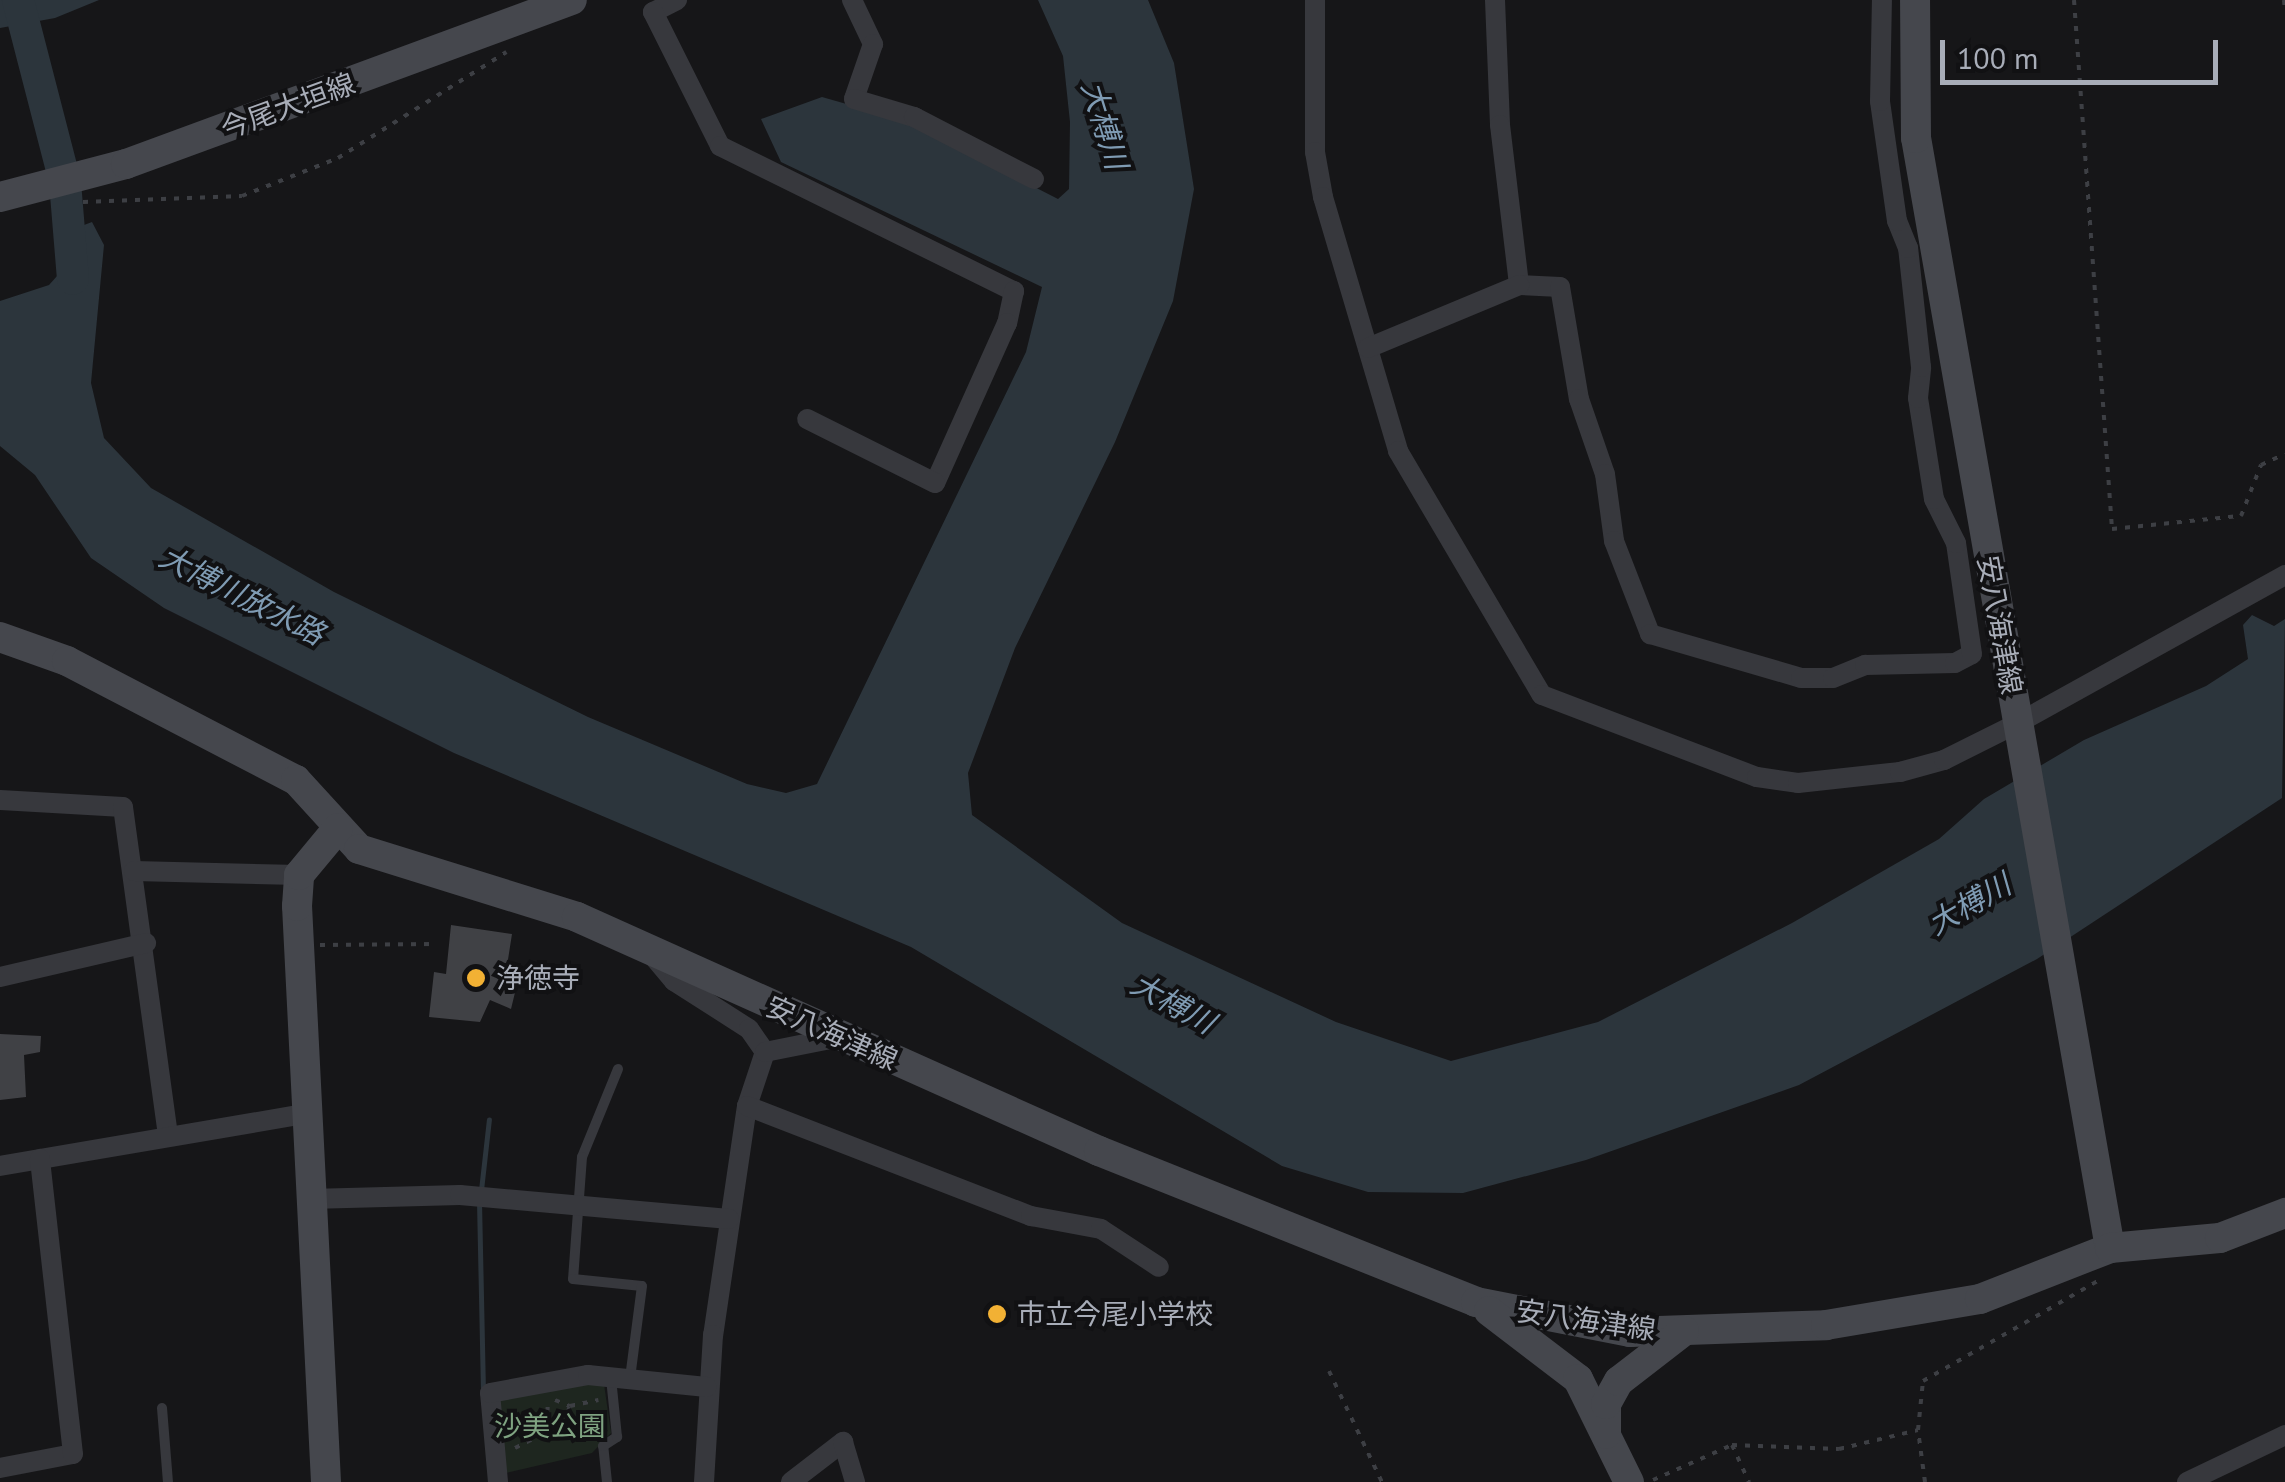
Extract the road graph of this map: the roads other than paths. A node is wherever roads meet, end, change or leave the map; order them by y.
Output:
1 (572, 0) edge
2 (676, 0) edge
3 (852, 0) edge
4 (1314, 0) edge
5 (1495, 0) edge
6 (1882, 0) edge
7 (1915, 0) edge
8 (1034, 178) dead end
9 (0, 198) edge
10 (1520, 286) junction
11 (1368, 348) junction
12 (808, 419) dead end
13 (2285, 575) edge
14 (0, 637) edge
15 (2020, 736) junction
16 (0, 800) edge
17 (338, 828) junction
18 (134, 871) junction
19 (299, 875) junction
20 (146, 943) junction
21 (649, 950) junction
22 (0, 976) edge
23 (840, 1037) junction
24 (765, 1052) junction
25 (618, 1069) dead end
26 (746, 1106) junction
27 (305, 1114) junction
28 (168, 1135) junction
29 (40, 1158) junction
30 (0, 1166) edge
31 (310, 1199) junction
32 (577, 1206) junction
33 (2285, 1213) edge
34 (730, 1219) junction
35 (2113, 1260) junction
36 (1159, 1267) dead end
37 (1476, 1302) junction
38 (1684, 1331) junction
39 (618, 1385) junction
40 (706, 1387) junction
41 (162, 1408) dead end
42 (1606, 1434) junction
43 (2285, 1436) edge
44 (0, 1468) edge
45 (168, 1482) edge
46 (326, 1482) edge
47 (498, 1482) edge
48 (607, 1482) edge
49 (704, 1482) edge
50 (791, 1482) edge
51 (855, 1482) edge
52 (1629, 1482) edge
53 (2188, 1482) edge

1 - 9 main road, 今尾大垣線
2 - 12 street
3 - 8 street
4 - 11 street
5 - 10 street
6 - 10 street
7 - 15 main road, 安八海津線
10 - 11 street
11 - 15 street
13 - 15 street
14 - 17 main road, 安八海津線
15 - 35 main road, 安八海津線
16 - 18 street
17 - 19 main road
17 - 21 main road, 安八海津線
18 - 19 street
18 - 20 street
19 - 27 main road
20 - 22 street
20 - 28 street
21 - 23 main road, 安八海津線
21 - 24 street
23 - 24 street
23 - 37 main road, 安八海津線
24 - 26 street
25 - 32 lane
26 - 34 street
26 - 36 street
27 - 28 street
27 - 31 main road
28 - 29 street
29 - 30 street
29 - 44 street
31 - 32 street
31 - 46 main road
32 - 34 street
32 - 39 lane
33 - 35 main road
34 - 40 street
35 - 38 main road, 安八海津線
37 - 38 main road, 安八海津線
37 - 42 main road
38 - 42 main road
39 - 40 street
39 - 47 street
39 - 48 lane
40 - 49 street
41 - 45 lane
42 - 52 main road
43 - 53 street
50 - 51 street

